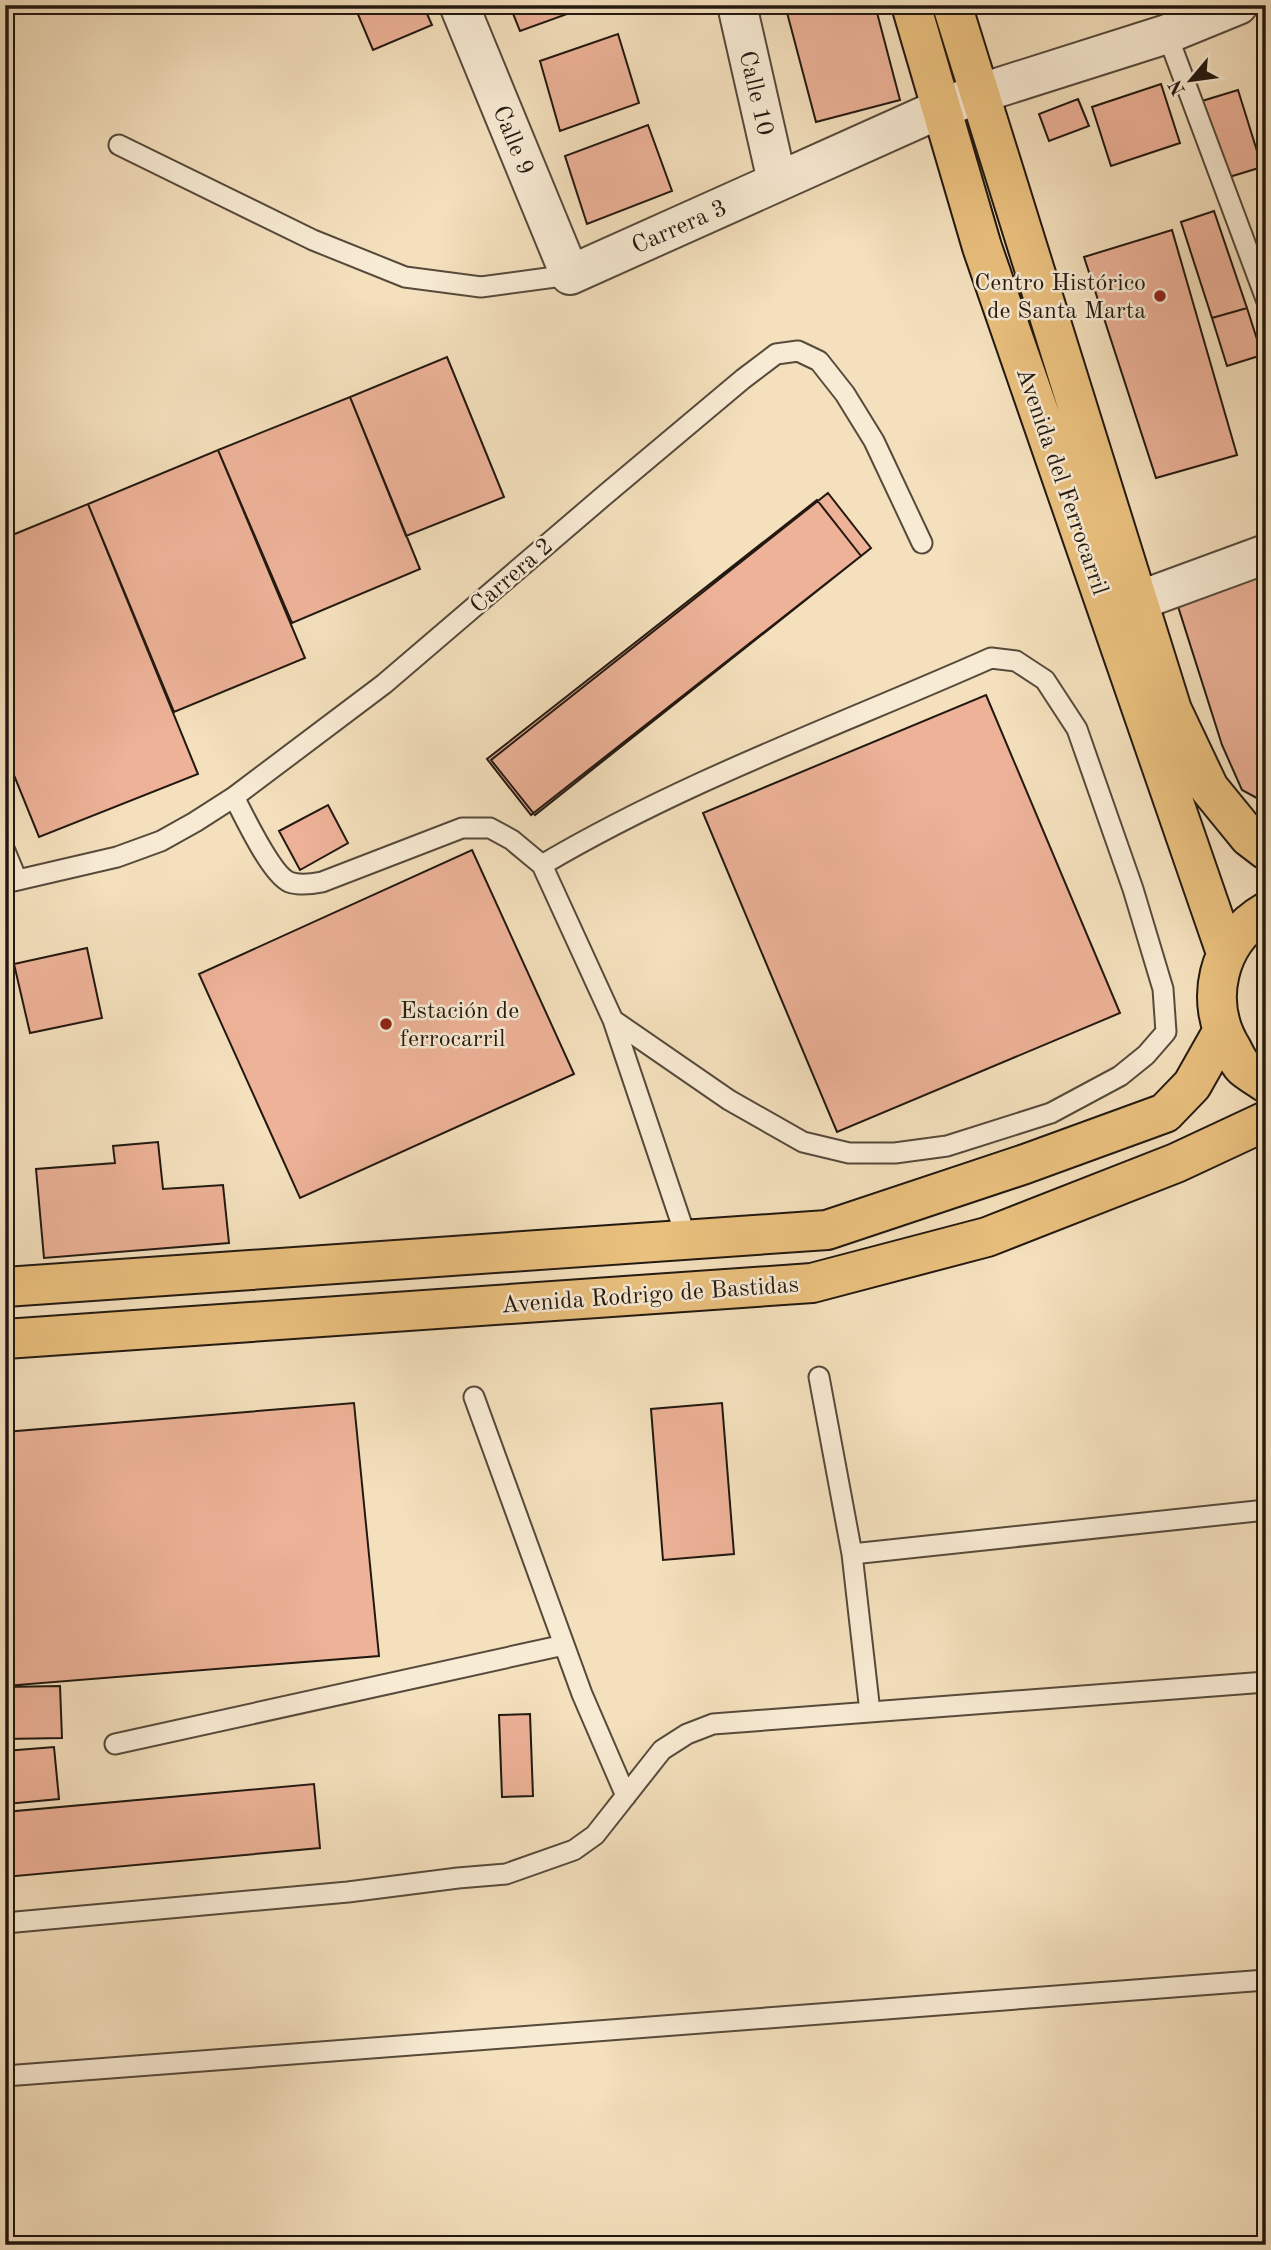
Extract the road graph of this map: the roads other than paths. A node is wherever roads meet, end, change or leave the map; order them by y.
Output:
1 (459, 5) edge
2 (737, 5) edge
3 (911, 5) edge
4 (952, 5) edge
5 (1238, 5) edge
6 (1167, 34) junction
7 (978, 94) junction
8 (942, 108) junction
9 (119, 145) dead end
10 (777, 181) junction
11 (570, 275) junction
12 (1266, 299) edge
13 (922, 543) dead end
14 (1266, 554) edge
15 (1138, 601) junction
16 (233, 797) junction
17 (1266, 850) edge
18 (5, 851) edge
19 (542, 865) junction
20 (11, 881) edge
21 (1266, 912) edge
22 (1226, 953) junction
23 (613, 1020) junction
24 (1222, 1032) junction
25 (1266, 1083) edge
26 (1266, 1121) edge
27 (687, 1240) junction
28 (5, 1287) edge
29 (5, 1339) edge
30 (819, 1377) dead end
31 (474, 1397) dead end
32 (1266, 1510) edge
33 (852, 1554) junction
34 (564, 1645) junction
35 (1266, 1682) edge
36 (870, 1712) junction
37 (116, 1744) dead end
38 (626, 1796) junction
39 (5, 1923) edge
40 (1266, 1980) edge
41 (5, 2076) edge

1 - 11 street, Calle 9
2 - 10 street, Calle 10
3 - 8 main road, Avenida del Ferrocarril
4 - 7 main road, Avenida del Ferrocarril
5 - 6 street, Carrera 3
6 - 7 street, Carrera 3
6 - 12 lane
7 - 8 street, Carrera 3
7 - 15 main road, Avenida del Ferrocarril
8 - 10 street, Carrera 3
8 - 22 main road, Avenida del Ferrocarril
9 - 11 lane, Carrera 3
10 - 11 street, Carrera 3
13 - 16 lane, Carrera 2
14 - 15 street
15 - 17 main road, Avenida del Ferrocarril
16 - 19 lane
16 - 20 lane, Carrera 2
18 - 20 lane
19 - 23 lane
19 - 23 lane
21 - 22 main road
22 - 24 main road
23 - 27 lane
24 - 25 main road
24 - 27 main road
26 - 29 main road, Avenida Rodrigo de Bastidas
27 - 28 main road
30 - 33 lane
31 - 34 lane
32 - 33 lane
33 - 36 lane
34 - 37 lane
34 - 38 lane
35 - 36 lane
36 - 38 lane
38 - 39 lane
40 - 41 lane

